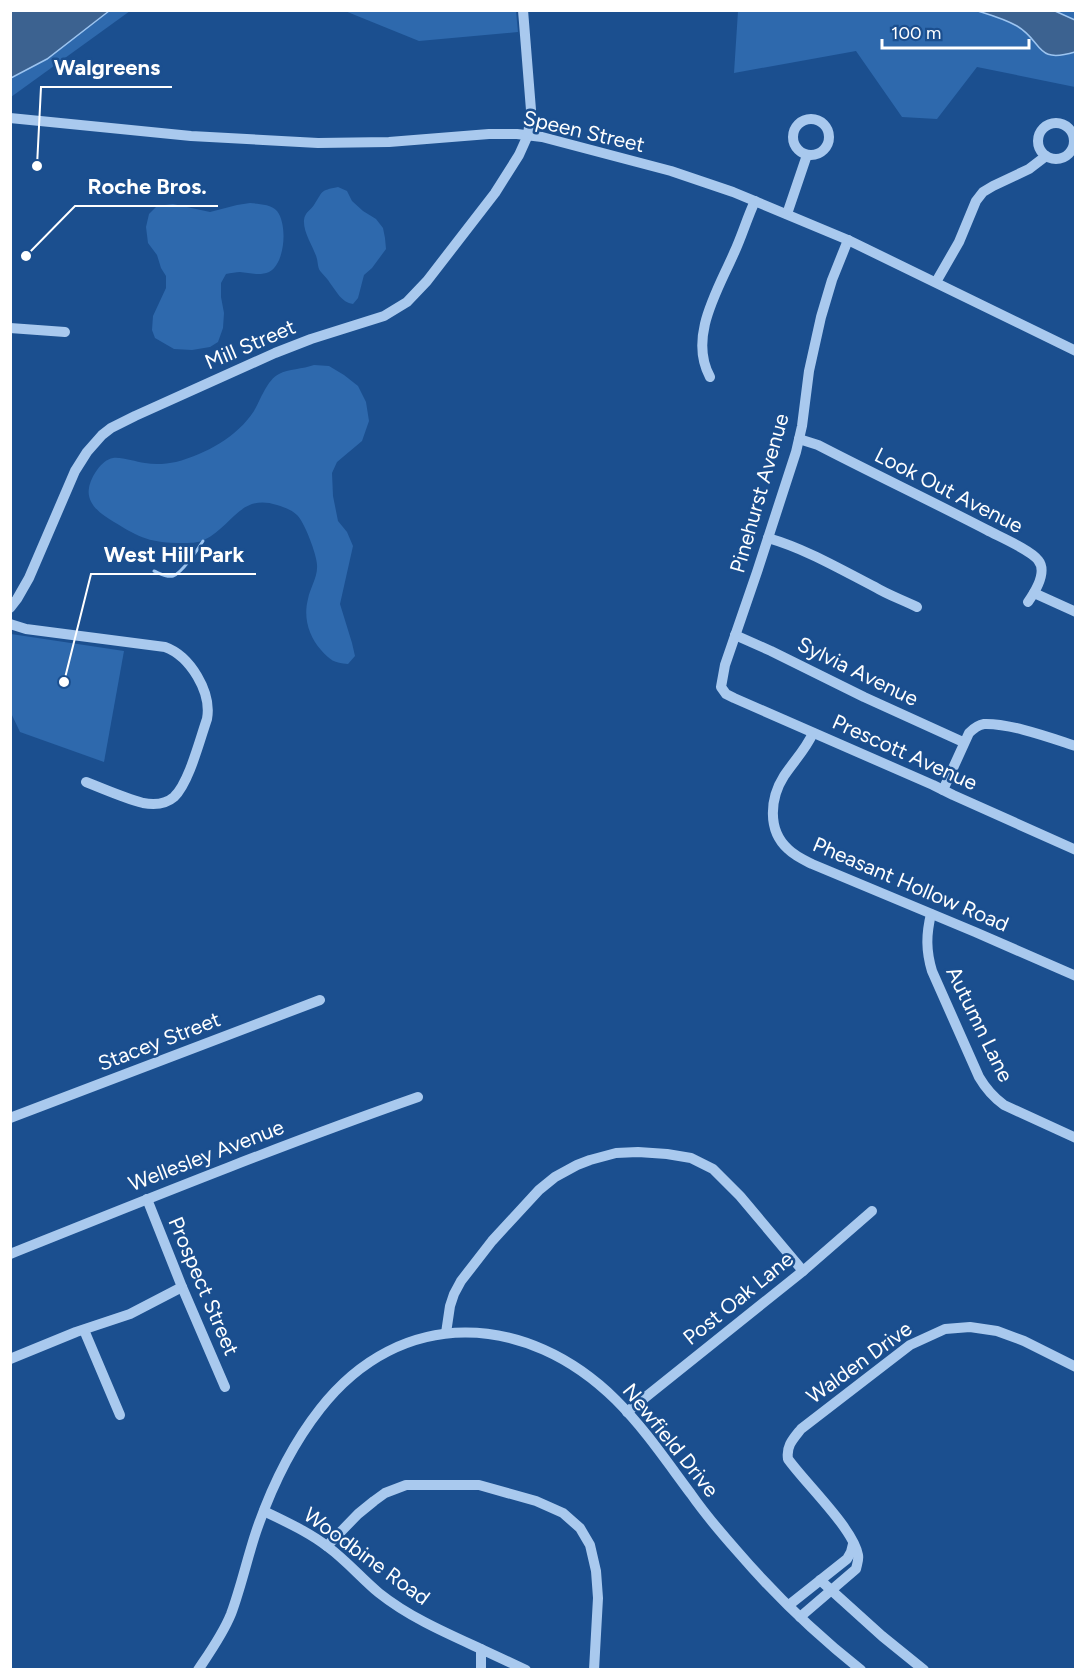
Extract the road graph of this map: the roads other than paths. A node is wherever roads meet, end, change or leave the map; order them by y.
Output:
1 (523, 10) edge
2 (10, 118) edge
3 (528, 135) junction
4 (807, 155) dead end
5 (1046, 156) dead end
6 (754, 201) junction
7 (787, 214) junction
8 (848, 240) junction
9 (936, 282) junction
10 (10, 328) edge
11 (65, 332) dead end
12 (1076, 351) edge
13 (710, 377) dead end
14 (799, 439) junction
15 (768, 538) junction
16 (918, 607) dead end
17 (10, 608) edge
18 (1076, 612) edge
19 (10, 624) edge
20 (735, 635) junction
21 (721, 687) joint
22 (813, 733) junction
23 (966, 738) junction
24 (1076, 746) edge
25 (86, 782) dead end
26 (943, 790) junction
27 (1076, 850) edge
28 (932, 914) junction
29 (1076, 976) edge
30 (320, 1000) dead end
31 (418, 1097) dead end
32 (10, 1118) edge
33 (1076, 1138) edge
34 (147, 1199) junction
35 (872, 1211) dead end
36 (10, 1254) edge
37 (803, 1271) junction
38 (182, 1287) junction
39 (84, 1330) junction
40 (446, 1333) junction
41 (10, 1359) edge
42 (1076, 1367) edge
43 (225, 1387) dead end
44 (627, 1412) junction
45 (120, 1415) dead end
46 (264, 1511) junction
47 (853, 1544) junction
48 (327, 1546) junction
49 (820, 1580) junction
50 (831, 1590) junction
51 (789, 1605) junction
52 (800, 1617) junction
53 (481, 1649) junction
54 (198, 1670) edge
55 (481, 1670) edge
56 (526, 1670) edge
57 (594, 1670) edge
58 (861, 1670) edge
59 (924, 1670) edge

1 - 3 street
2 - 3 street, Speen Street
3 - 6 street, Speen Street
3 - 17 street, Mill Street
4 - 7 street
5 - 9 street
6 - 7 street, Speen Street
6 - 13 street
7 - 8 street, Speen Street
8 - 9 street, Speen Street
8 - 14 street, Pinehurst Avenue
9 - 12 street, Speen Street
10 - 11 street
14 - 15 street, Pinehurst Avenue
14 - 18 street, Look Out Avenue
15 - 16 street
15 - 20 street, Pinehurst Avenue
19 - 25 street
20 - 21 street, Pinehurst Avenue
20 - 23 street, Sylvia Avenue
21 - 22 street, Prescott Avenue
22 - 26 street, Prescott Avenue
22 - 28 street, Pheasant Hollow Road
23 - 24 street
23 - 26 street
26 - 27 street, Prescott Avenue
28 - 29 street, Pheasant Hollow Road
28 - 33 street, Autumn Lane
30 - 32 street, Stacey Street
31 - 34 street, Wellesley Avenue
34 - 36 street, Wellesley Avenue
34 - 38 street, Prospect Street
35 - 37 street, Post Oak Lane
37 - 40 street
37 - 44 street, Post Oak Lane
38 - 39 street
38 - 43 street, Prospect Street
39 - 41 street
39 - 45 street
40 - 44 street, Newfield Drive
40 - 46 street, Newfield Drive
42 - 47 street, Walden Drive
44 - 51 street, Newfield Drive
46 - 48 street, Woodbine Road
46 - 54 street, Newfield Drive
47 - 49 street
47 - 50 street
48 - 53 street, Woodbine Road
48 - 57 street
49 - 50 street
49 - 51 street
50 - 52 street
50 - 59 street
51 - 52 street, Newfield Drive
52 - 58 street, Newfield Drive
53 - 55 street
53 - 56 street, Woodbine Road

